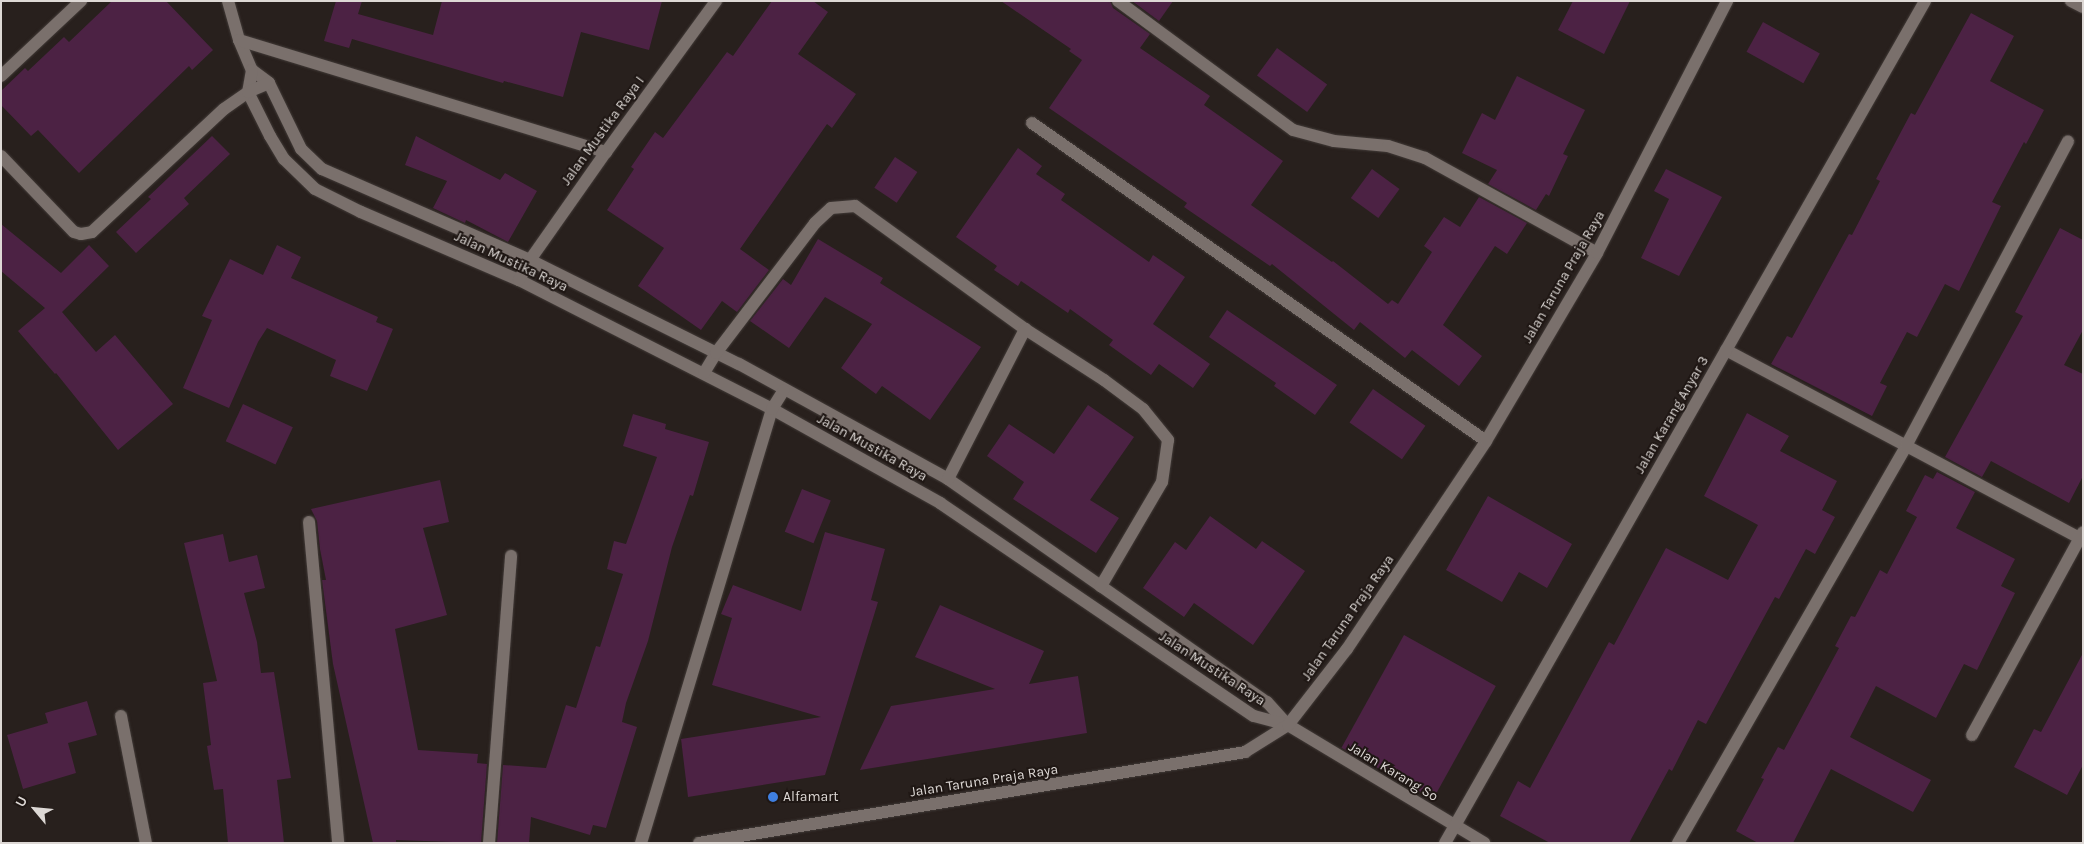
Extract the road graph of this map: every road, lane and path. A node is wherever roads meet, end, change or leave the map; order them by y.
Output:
1 (80, 1) edge
2 (228, 1) edge
3 (716, 1) edge
4 (1118, 1) edge
5 (1727, 1) edge
6 (1925, 1) edge
7 (2072, 1) edge
8 (2083, 7) edge
9 (239, 40) junction
10 (252, 70) junction
11 (1, 76) edge
12 (269, 83) junction
13 (248, 92) junction
14 (1032, 123) dead end
15 (2068, 141) dead end
16 (606, 152) junction
17 (1, 156) edge
18 (1597, 252) junction
19 (530, 260) junction
20 (519, 280) junction
21 (1025, 329) junction
22 (1726, 350) junction
23 (716, 353) junction
24 (704, 373) junction
25 (784, 390) junction
26 (772, 409) junction
27 (1486, 441) junction
28 (1906, 446) junction
29 (948, 479) junction
30 (309, 522) dead end
31 (2082, 537) edge
32 (511, 556) dead end
33 (1101, 586) junction
34 (121, 716) dead end
35 (1288, 725) junction
36 (1972, 735) dead end
37 (1454, 827) junction
38 (146, 843) edge
39 (338, 843) edge
40 (489, 843) edge
41 (641, 843) edge
42 (699, 843) edge
43 (1445, 843) edge
44 (1484, 843) edge
45 (1678, 843) edge

1 - 11 street
2 - 9 street
3 - 16 street, Jalan Mustika Raya I
4 - 18 street
5 - 18 street, Jalan Taruna Praja Raya
6 - 22 street, Jalan Karang Anyar 3
7 - 8 street
9 - 10 street
9 - 16 street
10 - 12 street, Jalan Mustika Raya
10 - 13 street
12 - 13 street
12 - 19 street, Jalan Mustika Raya
13 - 17 street
13 - 20 street, Jalan Mustika Raya
14 - 27 street
15 - 28 street
16 - 19 street, Jalan Mustika Raya I
18 - 27 street, Jalan Taruna Praja Raya
19 - 20 street, Jalan Mustika Raya I
19 - 23 street, Jalan Mustika Raya
20 - 24 street, Jalan Mustika Raya
21 - 23 street
21 - 29 street
21 - 33 street
22 - 28 street
22 - 37 street, Jalan Karang Anyar 3
23 - 24 street
23 - 25 street, Jalan Mustika Raya
24 - 26 street, Jalan Mustika Raya
25 - 26 street
25 - 29 street, Jalan Mustika Raya
26 - 35 street, Jalan Mustika Raya
26 - 41 street
27 - 35 street, Jalan Taruna Praja Raya
28 - 31 street
28 - 45 street
29 - 33 street, Jalan Mustika Raya
30 - 39 street
31 - 36 street
32 - 40 street
33 - 35 street, Jalan Mustika Raya
34 - 38 street
35 - 37 street, Jalan Karang So
35 - 42 street, Jalan Taruna Praja Raya
37 - 43 street, Jalan Karang Anyar 3
37 - 44 street, Jalan Karang So

